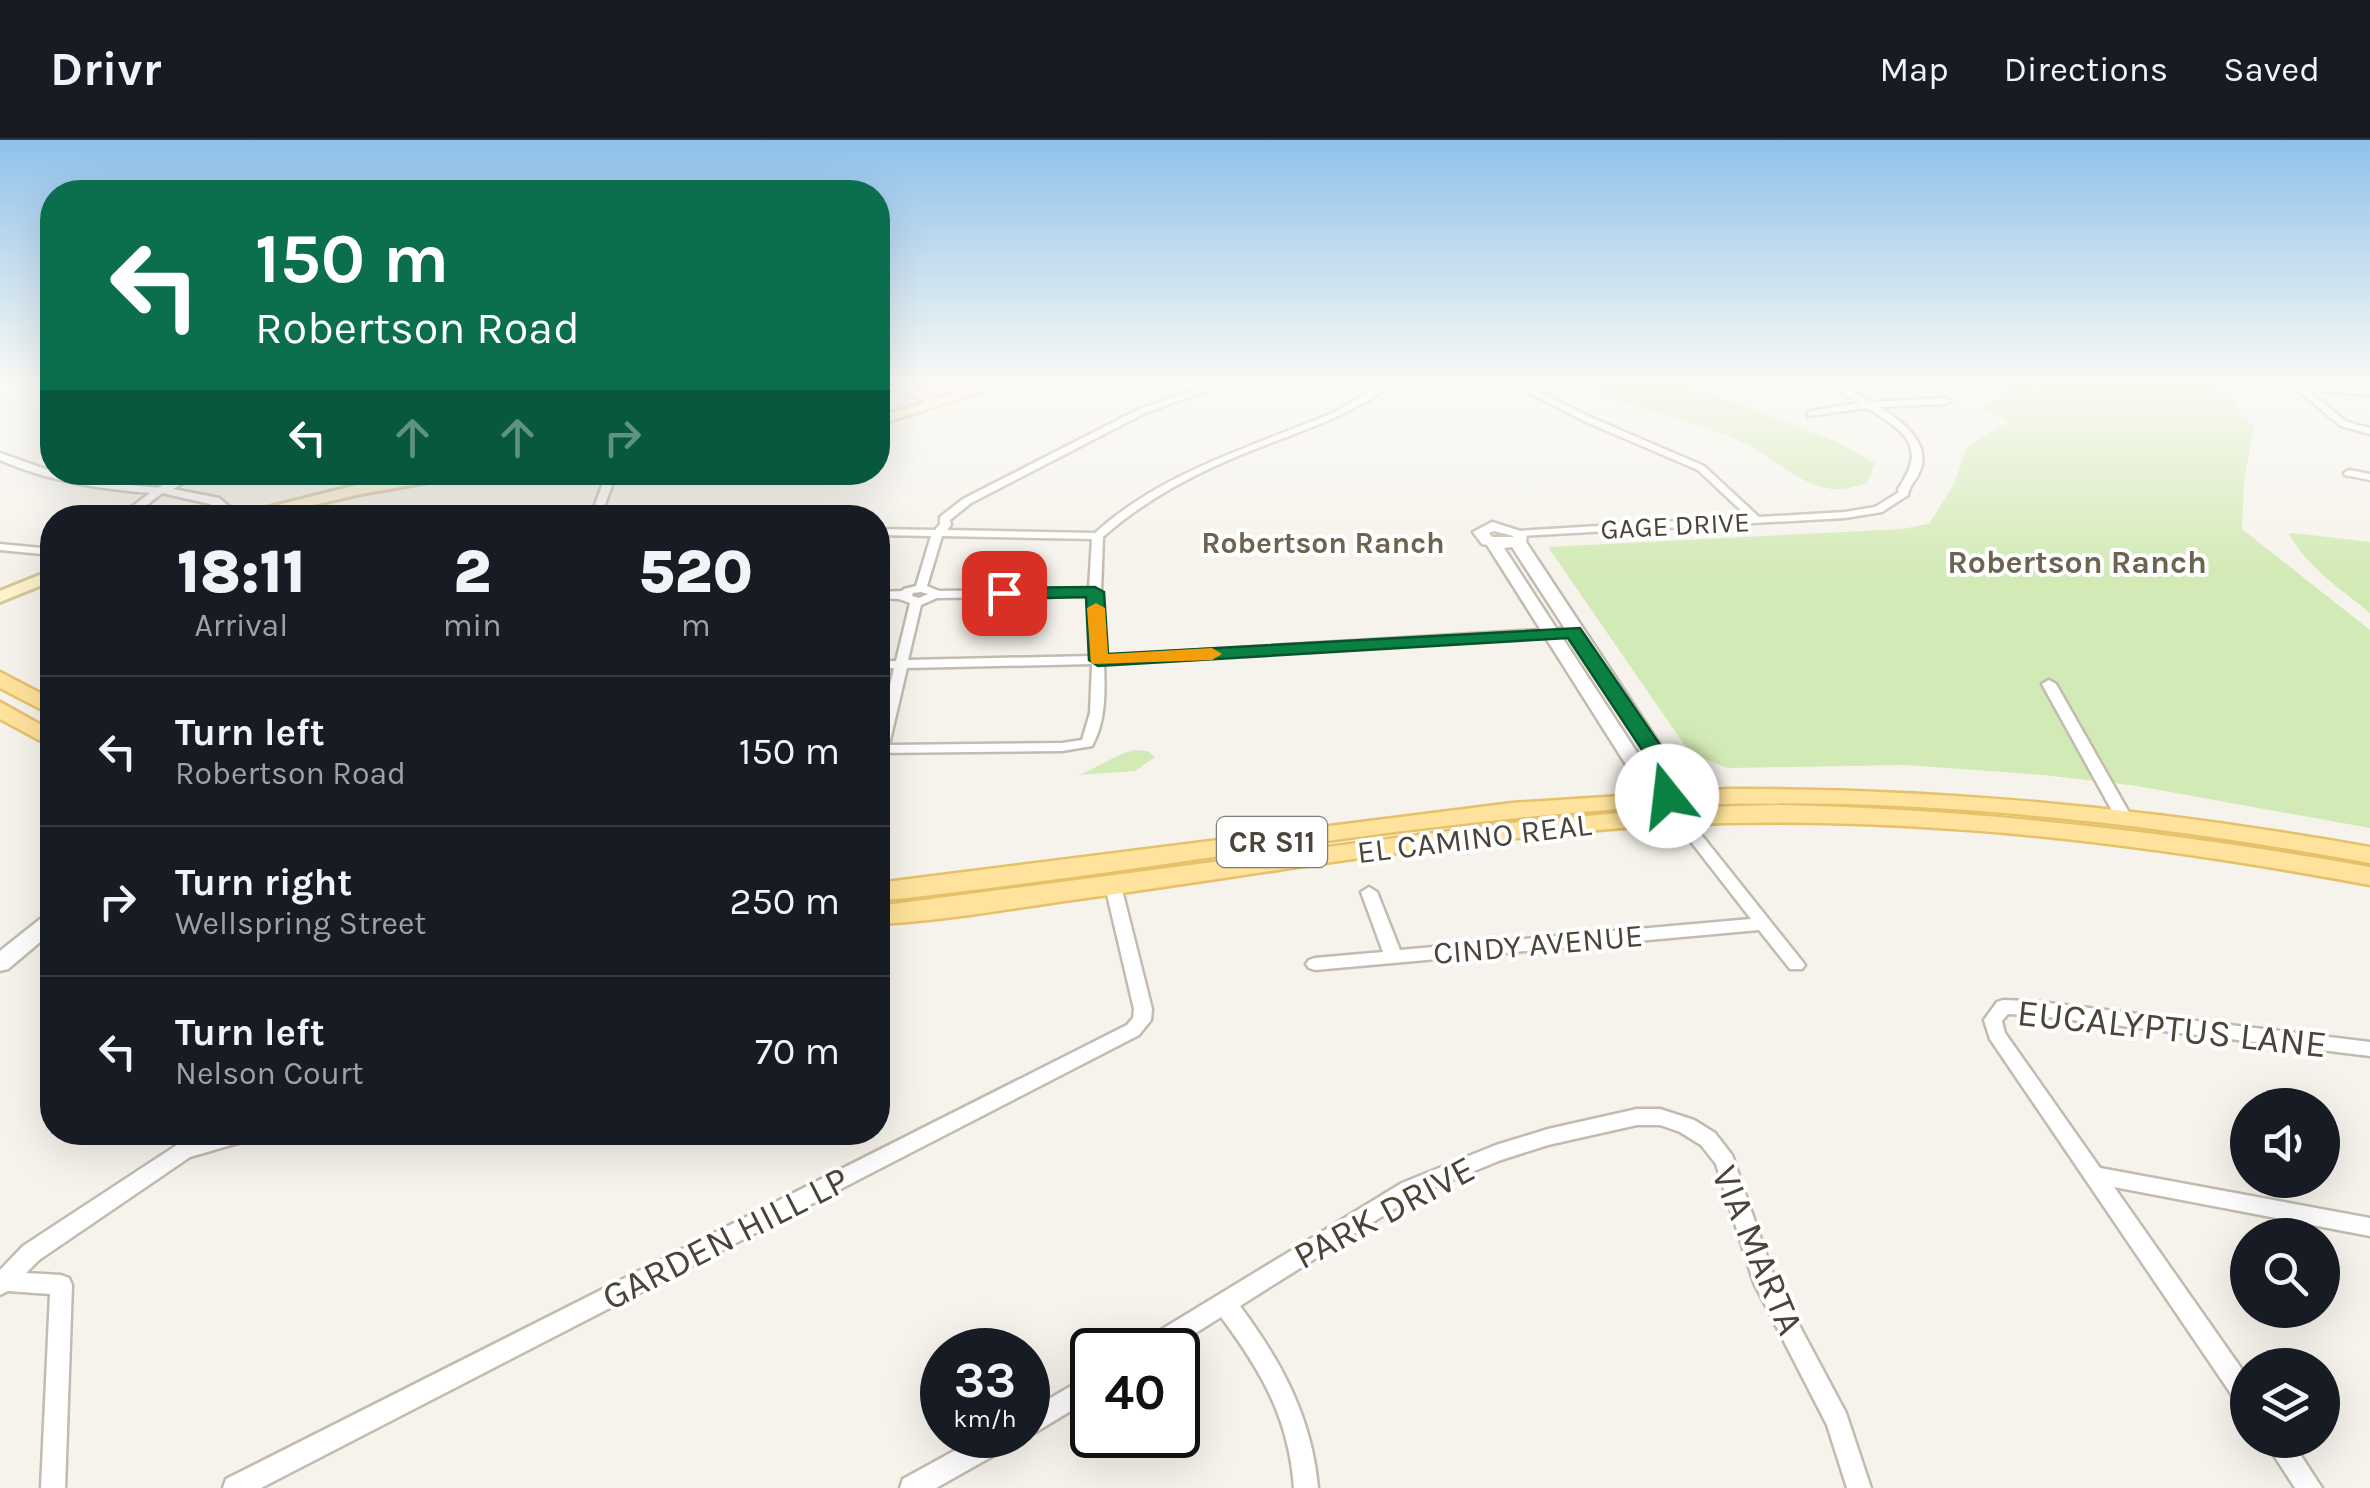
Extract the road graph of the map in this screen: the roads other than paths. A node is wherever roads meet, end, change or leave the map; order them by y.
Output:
1 (1072, 448) edge
2 (1252, 448) edge
3 (1657, 448) edge
4 (1917, 448) edge
5 (0, 456) edge
6 (40, 473) edge
7 (2349, 473) dead end
8 (2370, 476) edge
9 (110, 485) edge
10 (171, 485) edge
11 (389, 485) edge
12 (160, 491) junction
13 (140, 505) edge
14 (219, 505) edge
15 (289, 505) edge
16 (1757, 520) junction
17 (942, 530) junction
18 (890, 532) edge
19 (1098, 536) junction
20 (1519, 538) junction
21 (0, 547) edge
22 (40, 551) edge
23 (40, 581) edge
24 (1095, 592) junction
25 (890, 595) edge
26 (914, 595) junction
27 (0, 596) edge
28 (1574, 632) junction
29 (1550, 634) junction
30 (1098, 660) junction
31 (890, 665) edge
32 (900, 665) junction
33 (0, 679) edge
34 (2049, 684) dead end
35 (40, 701) edge
36 (890, 705) edge
37 (0, 709) edge
38 (40, 733) edge
39 (890, 749) edge
40 (1673, 806) junction
41 (2124, 816) junction
42 (2370, 856) edge
43 (2370, 876) edge
44 (1113, 886) junction
45 (890, 890) edge
46 (1370, 892) dead end
47 (890, 914) edge
48 (1761, 924) junction
49 (40, 931) edge
50 (1394, 957) junction
51 (0, 963) edge
52 (1315, 964) dead end
53 (1796, 965) dead end
54 (2370, 1049) edge
55 (1636, 1118) joint
56 (204, 1145) edge
57 (2093, 1175) junction
58 (2370, 1227) edge
59 (2, 1283) edge
60 (1224, 1303) junction
61 (1184, 1328) edge
62 (2230, 1372) edge
63 (966, 1458) edge
64 (2289, 1458) edge
65 (52, 1488) edge
66 (235, 1488) edge
67 (912, 1488) edge
68 (1306, 1488) edge
69 (1859, 1488) edge
70 (2310, 1488) edge

1 - 17 street
2 - 19 street
3 - 16 street
4 - 16 street, GAGE DRIVE
5 - 6 street
7 - 8 street
9 - 12 street
10 - 12 street
11 - 15 main road
12 - 13 street
12 - 14 street
16 - 20 street, GAGE DRIVE
17 - 18 street
17 - 19 street
17 - 26 street
19 - 24 street
20 - 28 street
20 - 29 street
21 - 22 street
23 - 27 main road
24 - 26 street
24 - 30 street
25 - 26 street
26 - 32 street
28 - 29 street
28 - 40 street
29 - 30 street
29 - 40 street
30 - 32 street
30 - 39 street
31 - 32 street
32 - 36 street
33 - 35 main road
34 - 41 street
37 - 38 main road
40 - 41 main road, EL CAMINO REAL / CR S11
40 - 43 main road, EL CAMINO REAL / CR S11
40 - 44 main road, EL CAMINO REAL / CR S11
40 - 45 main road, EL CAMINO REAL / CR S11
40 - 48 street
41 - 42 main road, EL CAMINO REAL / CR S11
44 - 47 main road, EL CAMINO REAL / CR S11
44 - 66 street, GARDEN HILL LP
46 - 50 street
48 - 50 street, CINDY AVENUE
48 - 53 street
49 - 51 street
50 - 52 street, CINDY AVENUE
54 - 57 street, EUCALYPTUS LANE
55 - 60 street, PARK DRIVE
55 - 69 street, VIA MARTA
56 - 59 street
57 - 58 street
57 - 62 street
59 - 65 street
60 - 61 street, PARK DRIVE
60 - 68 street
63 - 67 street
64 - 70 street

